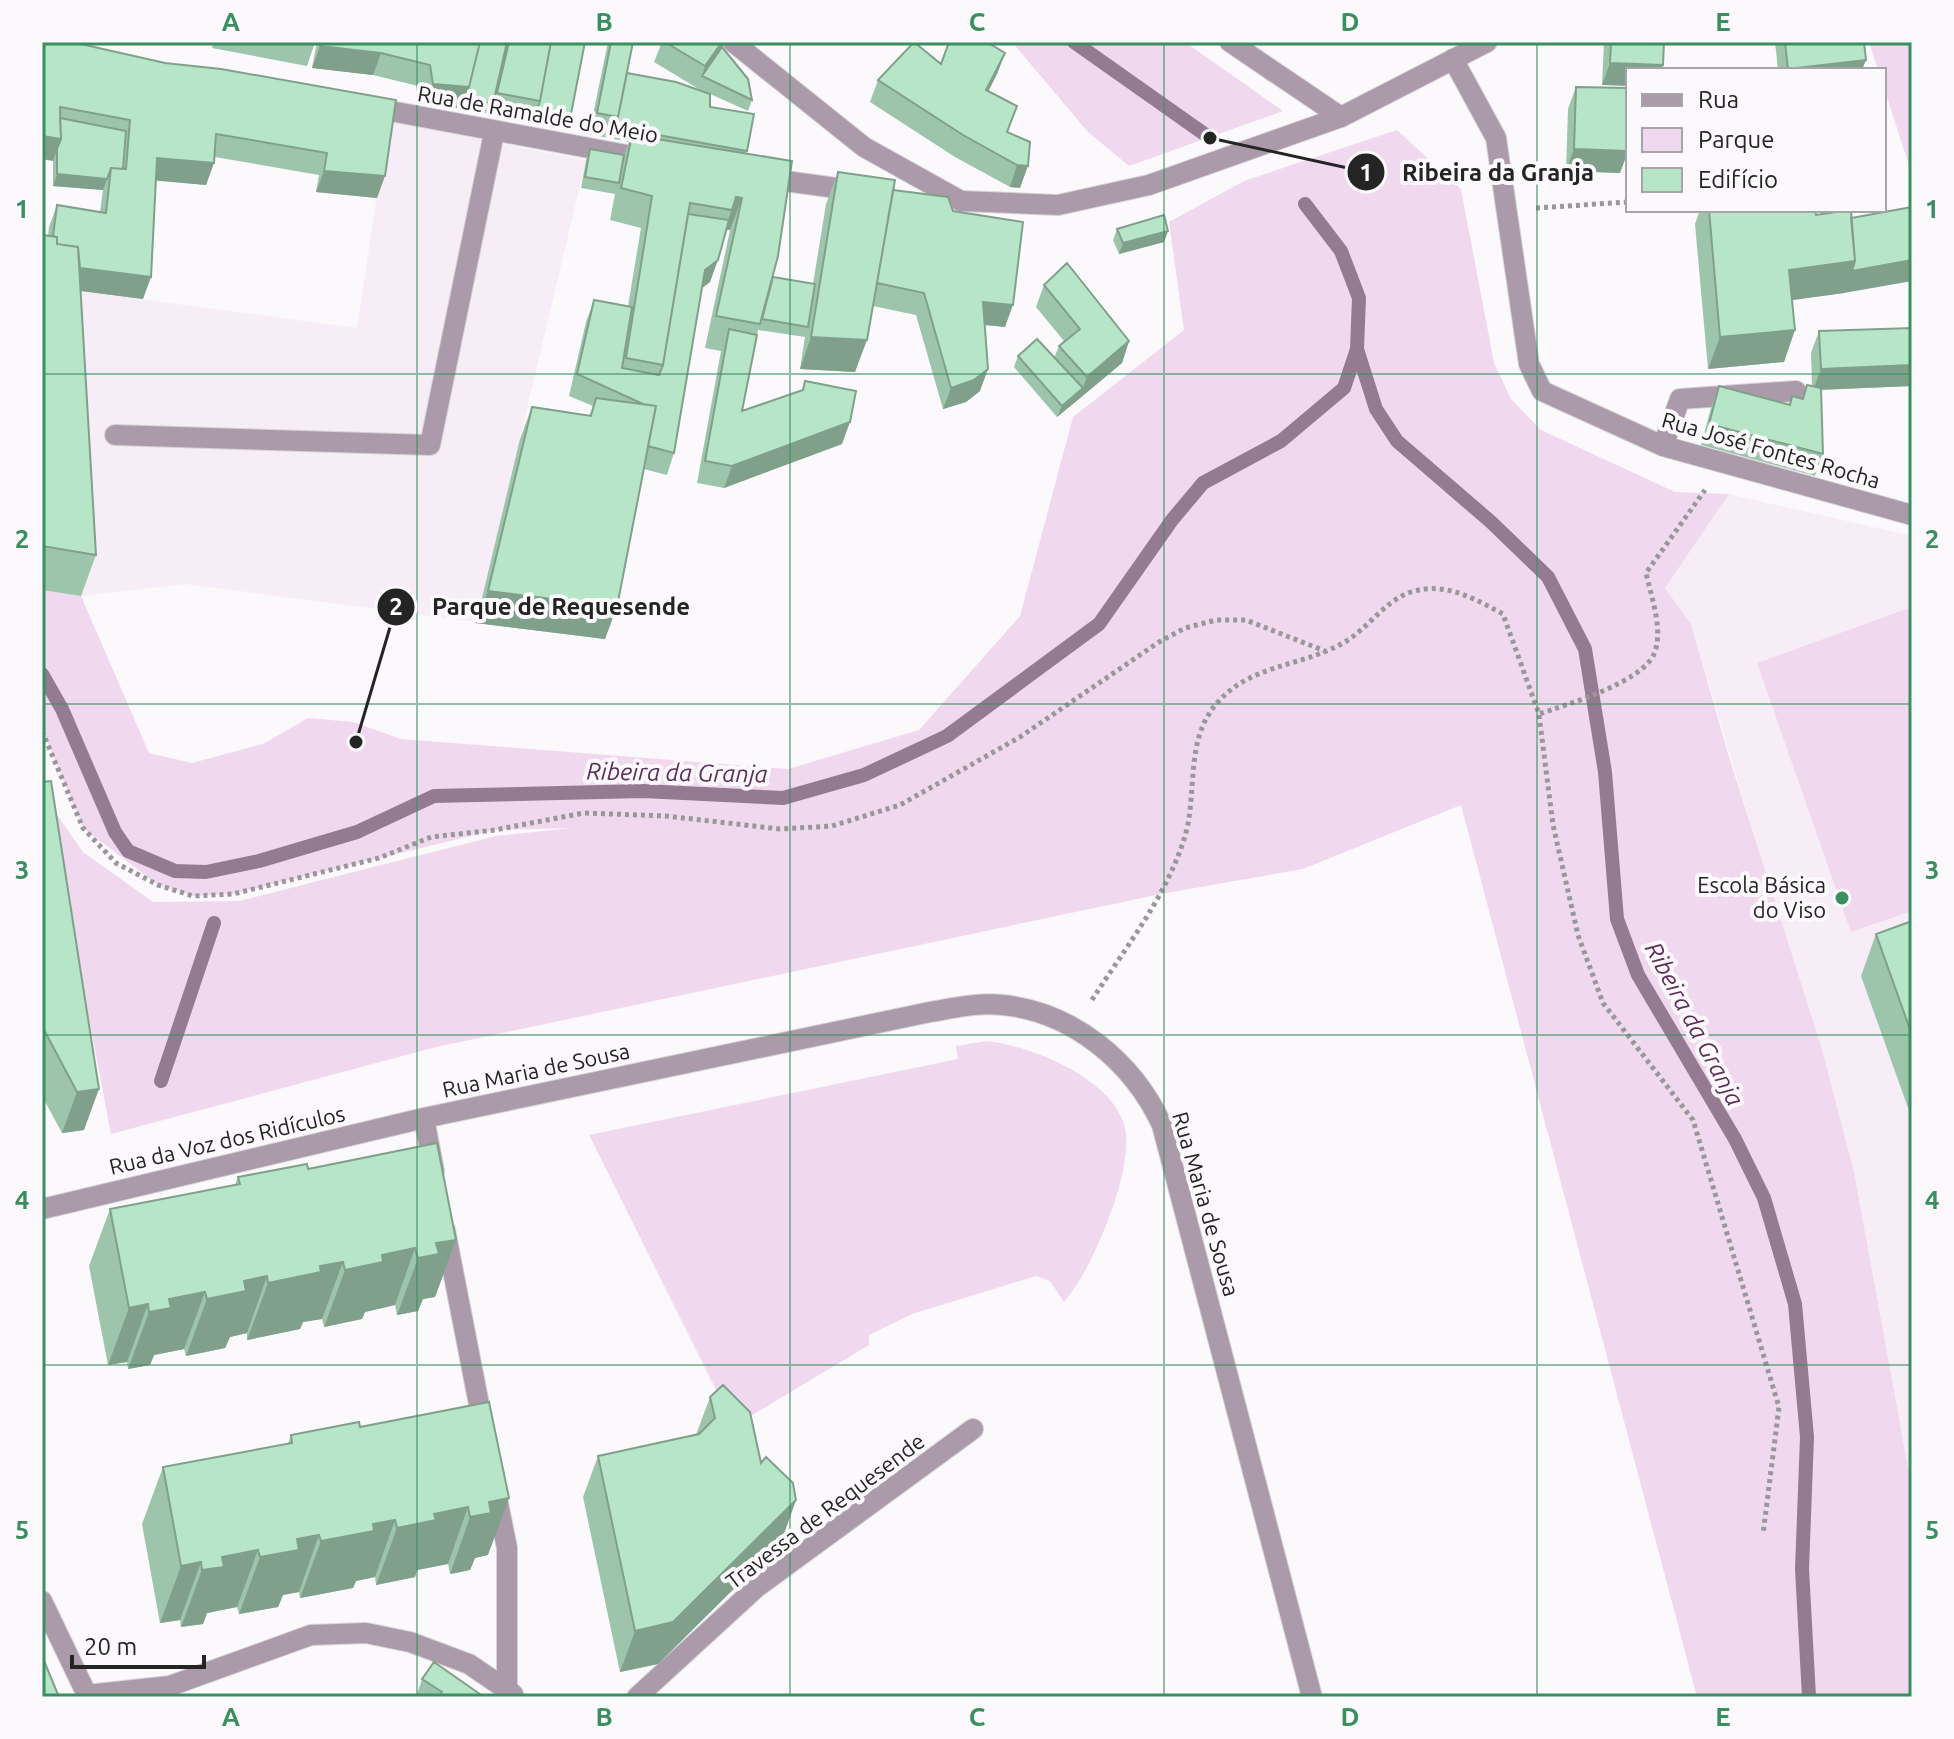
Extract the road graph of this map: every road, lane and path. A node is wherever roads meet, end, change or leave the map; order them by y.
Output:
1 (733, 42) edge
2 (1230, 42) edge
3 (1487, 42) edge
4 (1453, 59) junction
5 (342, 102) edge
6 (1341, 117) junction
7 (494, 133) junction
8 (664, 161) edge
9 (741, 174) edge
10 (882, 193) edge
11 (914, 196) edge
12 (961, 201) junction
13 (1626, 202) edge
14 (1508, 210) junction
15 (1796, 391) dead end
16 (115, 435) dead end
17 (1663, 446) junction
18 (1723, 464) junction
19 (1912, 515) edge
20 (1325, 651) junction
21 (1539, 714) junction
22 (42, 731) edge
23 (1074, 1028) junction
24 (424, 1118) junction
25 (42, 1209) edge
26 (973, 1429) dead end
27 (1763, 1534) dead end
28 (42, 1601) edge
29 (511, 1692) edge
30 (87, 1696) edge
31 (637, 1697) edge
32 (1312, 1697) edge

1 - 12 street
2 - 6 street
3 - 4 street
4 - 6 street
4 - 14 street, Rua José Fontes Rocha
5 - 7 street, Rua de Ramalde do Meio
6 - 12 street
7 - 8 street, Rua de Ramalde do Meio
7 - 16 street
9 - 10 street
11 - 12 street
13 - 14 path
14 - 17 street, Rua José Fontes Rocha
15 - 17 street
17 - 18 street, Rua José Fontes Rocha
18 - 19 street, Rua José Fontes Rocha
18 - 21 path
20 - 21 path
20 - 22 path
20 - 23 path
21 - 27 path
23 - 24 street, Rua Maria de Sousa
23 - 32 street, Rua Maria de Sousa
24 - 25 street, Rua da Voz dos Ridículos
24 - 29 street
26 - 31 street, Travessa de Requesende
28 - 30 street
29 - 30 street

